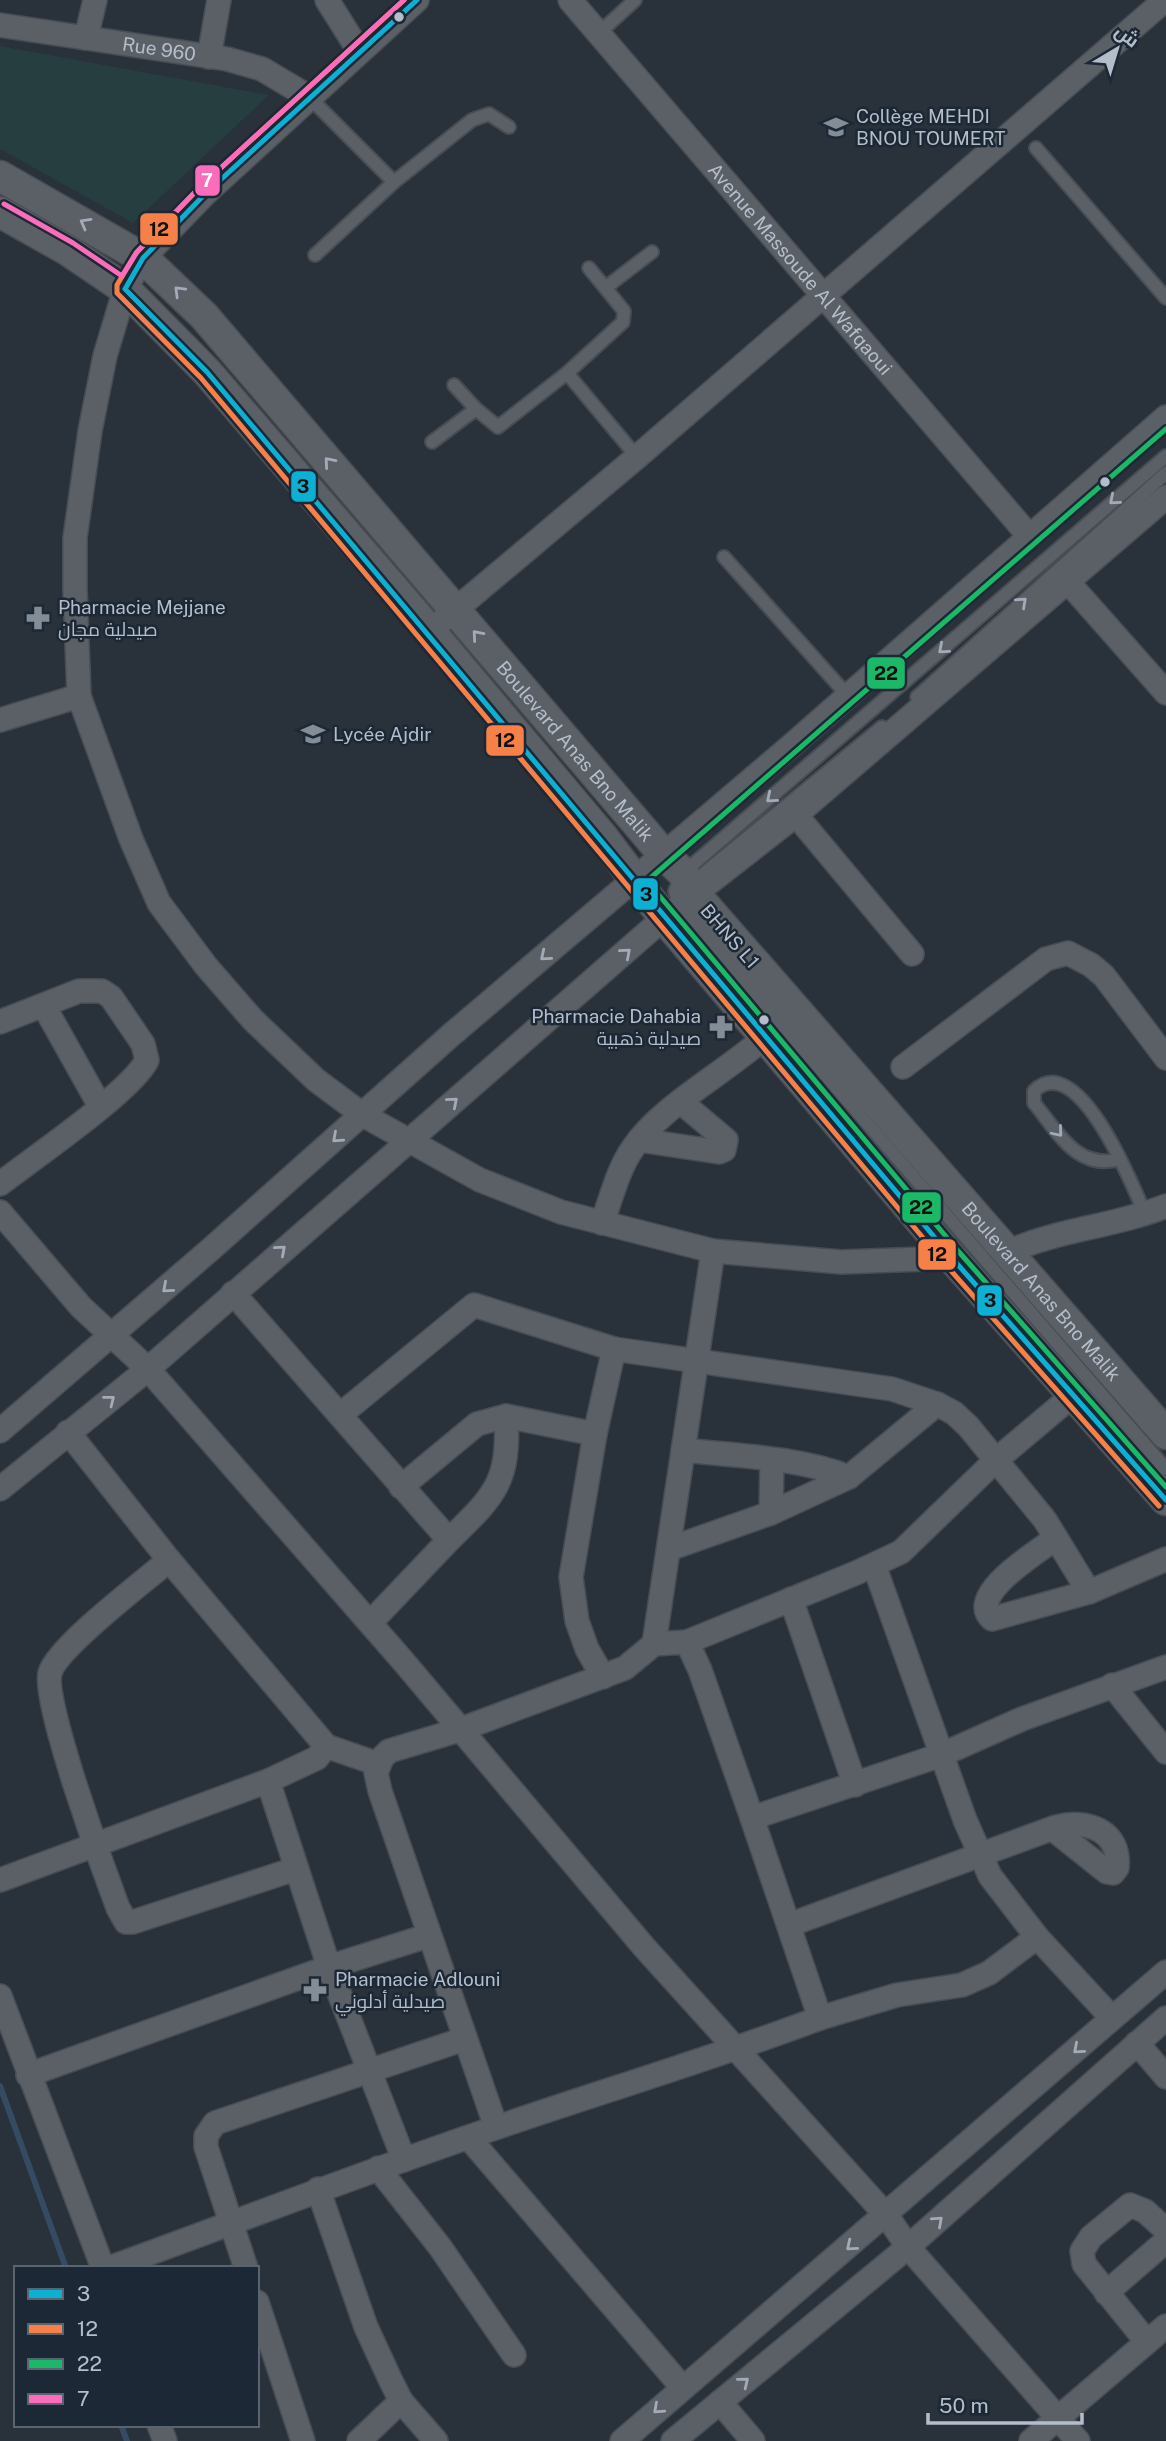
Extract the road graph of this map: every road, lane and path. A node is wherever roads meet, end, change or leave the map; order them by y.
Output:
1 (95, 0) edge
2 (219, 0) edge
3 (327, 0) edge
4 (417, 0) edge
5 (570, 0) edge
6 (635, 0) edge
7 (1165, 0) edge
8 (0, 25) edge
9 (599, 33) junction
10 (86, 38) junction
11 (359, 51) junction
12 (209, 57) junction
13 (309, 97) junction
14 (509, 127) dead end
15 (1036, 148) dead end
16 (0, 176) edge
17 (394, 183) junction
18 (0, 212) edge
19 (652, 252) dead end
20 (315, 255) dead end
21 (143, 258) junction
22 (589, 268) dead end
23 (605, 288) junction
24 (125, 289) junction
25 (824, 295) junction
26 (1166, 298) edge
27 (567, 373) junction
28 (454, 385) dead end
29 (476, 410) junction
30 (1166, 417) edge
31 (432, 442) dead end
32 (1166, 456) edge
33 (637, 457) junction
34 (1166, 473) edge
35 (1166, 497) edge
36 (1030, 537) junction
37 (724, 557) dead end
38 (1068, 582) junction
39 (456, 610) junction
40 (430, 631) junction
41 (1166, 693) edge
42 (79, 696) junction
43 (848, 696) junction
44 (0, 720) edge
45 (796, 815) junction
46 (635, 880) junction
47 (680, 891) junction
48 (912, 954) dead end
49 (44, 1006) junction
50 (0, 1021) edge
51 (766, 1036) junction
52 (1166, 1058) edge
53 (903, 1068) dead end
54 (681, 1102) junction
55 (100, 1106) junction
56 (363, 1115) junction
57 (639, 1140) junction
58 (407, 1141) junction
59 (1120, 1159) junction
60 (0, 1184) edge
61 (1156, 1210) edge
62 (0, 1212) edge
63 (602, 1223) junction
64 (712, 1251) junction
65 (1006, 1253) junction
66 (952, 1258) junction
67 (233, 1293) junction
68 (112, 1335) junction
69 (614, 1349) junction
70 (697, 1359) junction
71 (148, 1369) junction
72 (1072, 1396) junction
73 (937, 1404) junction
74 (340, 1415) junction
75 (506, 1416) junction
76 (1165, 1430) edge
77 (0, 1432) edge
78 (68, 1432) junction
79 (595, 1434) junction
80 (683, 1450) junction
81 (772, 1460) junction
82 (996, 1460) junction
83 (1166, 1466) edge
84 (849, 1477) junction
85 (401, 1487) junction
86 (0, 1489) edge
87 (1166, 1500) edge
88 (771, 1513) junction
89 (1056, 1538) junction
90 (449, 1540) junction
91 (669, 1549) junction
92 (1166, 1559) edge
93 (169, 1560) junction
94 (874, 1565) junction
95 (1089, 1592) junction
96 (790, 1599) junction
97 (370, 1623) junction
98 (687, 1642) junction
99 (654, 1644) junction
100 (1166, 1667) edge
101 (603, 1677) junction
102 (1112, 1685) junction
103 (459, 1730) junction
104 (326, 1746) junction
105 (1166, 1752) edge
106 (941, 1755) junction
107 (378, 1764) junction
108 (268, 1781) junction
109 (855, 1785) junction
110 (752, 1818) junction
111 (1053, 1829) dead end
112 (94, 1844) junction
113 (981, 1855) junction
114 (295, 1869) junction
115 (0, 1880) edge
116 (789, 1925) junction
117 (428, 1936) junction
118 (1037, 1937) junction
119 (329, 1967) junction
120 (1166, 1972) edge
121 (0, 1996) edge
122 (820, 2018) junction
123 (1112, 2018) junction
124 (1166, 2018) edge
125 (464, 2039) junction
126 (1137, 2043) junction
127 (736, 2050) junction
128 (371, 2070) junction
129 (28, 2074) junction
130 (1166, 2077) edge
131 (496, 2127) junction
132 (469, 2138) junction
133 (404, 2160) junction
134 (378, 2168) junction
135 (318, 2189) junction
136 (887, 2216) junction
137 (232, 2224) junction
138 (1166, 2230) edge
139 (1166, 2241) edge
140 (908, 2247) junction
141 (102, 2266) edge
142 (115, 2266) edge
143 (245, 2266) edge
144 (1105, 2293) junction
145 (259, 2308) edge
146 (1166, 2326) edge
147 (1147, 2343) junction
148 (514, 2355) dead end
149 (682, 2387) junction
150 (401, 2401) junction
151 (720, 2402) junction
152 (1058, 2417) junction
153 (303, 2441) edge
154 (359, 2441) edge
155 (436, 2441) edge
156 (622, 2441) edge
157 (673, 2441) edge
158 (753, 2441) edge
159 (1031, 2441) edge
160 (1078, 2441) edge

1 - 10 street
2 - 12 street
3 - 11 street
4 - 11 street
5 - 9 street, Avenue Massoude Al Wafqaoui
6 - 9 lane
7 - 25 street
8 - 10 street, Rue 960
9 - 25 street, Avenue Massoude Al Wafqaoui
10 - 12 street, Rue 960
11 - 13 street
12 - 13 street, Rue 960
13 - 17 lane
13 - 21 street
14 - 17 lane
15 - 26 lane
21 -> 16 street, Boulevard Anas Bno Malik
17 - 20 lane
18 - 24 street, Boulevard Anas Bno Malik
19 - 23 lane
21 - 24 street
39 -> 21 street, Boulevard Anas Bno Malik
22 - 23 lane
23 - 27 lane
24 - 40 street, Boulevard Anas Bno Malik
24 - 42 street
25 - 33 street
25 - 36 street, Avenue Massoude Al Wafqaoui
27 - 29 lane
27 - 33 lane
28 - 29 lane
29 - 31 lane
30 - 36 street
32 -> 47 lane
33 - 39 street
47 -> 34 lane, BHNS L1
35 - 38 street
36 - 43 street
37 - 43 lane
38 - 41 street
38 - 45 street
39 - 40 street
47 -> 39 street, Boulevard Anas Bno Malik
40 - 46 street, Boulevard Anas Bno Malik
42 - 44 street
42 - 56 street
43 - 47 street
45 - 47 street
45 - 48 street
46 - 47 street, Boulevard Anas Bno Malik
46 - 47 street
46 -> 56 street
47 - 51 street, Boulevard Anas Bno Malik
58 -> 47 street
47 - 65 street, Boulevard Anas Bno Malik
47 - 83 lane, BHNS L1
49 - 50 street
49 - 55 street
49 - 55 street
51 - 54 street
51 - 66 street, Boulevard Anas Bno Malik
52 - 53 street
54 - 57 street
54 - 57 street
55 - 60 street
56 - 58 street
56 -> 68 street
57 - 63 street
58 - 63 street
67 -> 58 street
59 -> 59 lane
59 - 61 lane
61 - 65 street
62 - 68 street
63 - 64 street
64 - 66 street
64 - 70 street
65 - 76 street, Boulevard Anas Bno Malik
66 - 72 street, Boulevard Anas Bno Malik
67 - 71 street
67 - 74 street
68 - 71 street
68 - 77 street
69 - 70 street
69 - 74 street
69 - 79 street
70 - 73 street
70 - 80 street
78 -> 71 street
71 - 97 street
72 - 82 street
72 - 87 street, Boulevard Anas Bno Malik
73 - 82 street
73 - 84 street
74 - 85 street
75 - 79 street
75 - 85 street
75 - 90 street
78 - 86 street
78 - 93 street
79 - 101 street
80 - 81 street
80 - 91 street
81 - 84 street
81 - 88 street
82 - 89 street
82 - 94 street
84 - 88 street
85 - 90 street
88 - 91 street
89 - 95 street
89 - 95 street
90 - 97 street
91 - 99 street
92 - 95 street
93 - 104 street
93 - 112 street
94 - 96 street
94 - 106 street
96 - 98 street
96 - 109 street
97 - 103 street
98 - 99 street
98 - 110 street
99 - 101 street
100 - 102 street
101 - 103 street
102 - 105 street
102 - 106 street
103 - 107 street
103 - 127 street
104 - 107 street
104 - 108 street
106 - 109 street
106 - 113 street
107 - 117 street
108 - 112 street
108 - 114 street
109 - 110 street
110 - 116 street
111 - 113 street
112 - 114 street
112 - 115 street
113 - 116 street
113 - 118 street
114 - 119 street
116 - 122 street
117 - 119 street
117 - 125 street
118 - 122 street
118 - 123 street
119 - 128 street
119 - 129 street
120 - 123 street
121 - 129 street
122 - 127 street
123 -> 136 street
124 - 126 street
125 - 128 street
125 - 131 street
126 - 130 street
140 -> 126 street
127 - 131 street
127 - 136 street
128 - 133 street
128 - 137 street
129 - 141 street
131 - 132 street
132 - 133 street
132 - 149 street
133 - 134 street
134 - 135 street
134 - 148 street
135 - 137 street
135 - 150 street
136 - 140 street
136 -> 149 street
137 - 142 street
137 - 143 street
138 - 144 street
139 - 144 street
151 -> 140 street
140 - 152 street
144 - 147 street
145 - 153 street
146 - 147 street
147 - 152 street
149 -> 156 street
150 - 154 street
150 - 155 street
151 - 157 street
151 - 158 street
152 - 159 street
152 - 160 street

